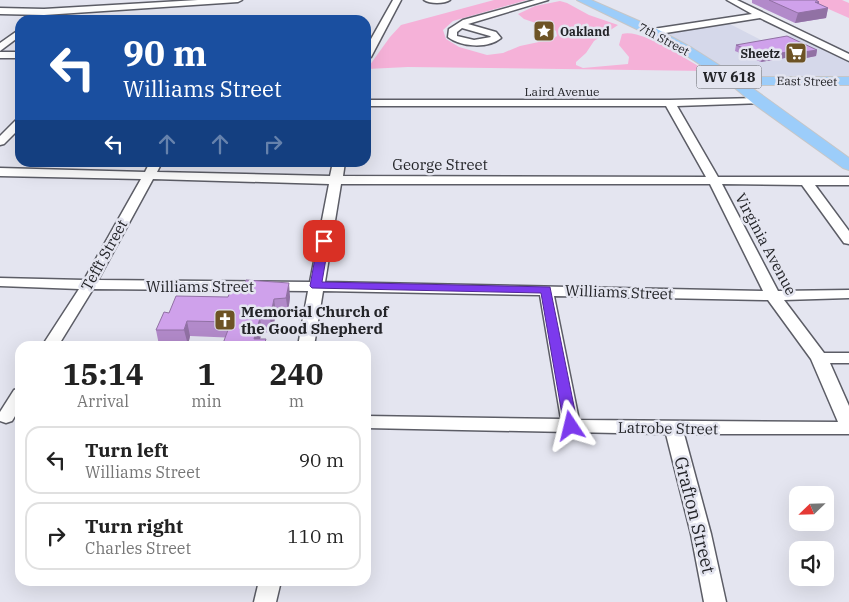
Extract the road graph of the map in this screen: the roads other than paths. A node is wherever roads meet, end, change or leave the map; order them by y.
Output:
1 (59, 0) edge
2 (238, 0) edge
3 (397, 0) edge
4 (428, 0) edge
5 (446, 0) edge
6 (544, 0) edge
7 (573, 0) edge
8 (582, 0) edge
9 (731, 0) edge
10 (177, 2) edge
11 (598, 3) edge
12 (0, 11) edge
13 (44, 12) junction
14 (40, 15) edge
15 (761, 15) junction
16 (461, 25) dead end
17 (653, 32) junction
18 (15, 36) edge
19 (0, 48) edge
20 (371, 48) edge
21 (0, 54) edge
22 (15, 55) edge
23 (849, 58) edge
24 (735, 81) junction
25 (849, 81) edge
26 (758, 101) junction
27 (371, 103) edge
28 (670, 103) junction
29 (15, 127) edge
30 (0, 142) edge
31 (849, 165) edge
32 (154, 167) edge
33 (338, 167) edge
34 (0, 172) edge
35 (149, 176) junction
36 (336, 180) junction
37 (714, 181) junction
38 (806, 181) junction
39 (849, 181) edge
40 (849, 240) edge
41 (0, 282) edge
42 (88, 286) junction
43 (316, 286) junction
44 (546, 290) junction
45 (849, 294) edge
46 (774, 297) junction
47 (53, 341) edge
48 (307, 341) edge
49 (819, 358) junction
50 (849, 358) edge
51 (15, 404) edge
52 (9, 417) edge
53 (371, 422) edge
54 (571, 426) junction
55 (849, 427) edge
56 (673, 428) junction
57 (269, 586) edge
58 (265, 602) edge
59 (715, 602) edge

1 - 13 street
2 - 10 street
3 - 20 street
4 - 5 street
6 - 16 street
7 - 11 main road, 7th Street / WV 618
8 - 11 main road, 7th Street / WV 618
9 - 15 street
10 - 13 street
11 - 17 main road, 7th Street / WV 618
12 - 13 street
13 - 14 street
15 - 17 street
15 - 23 street
17 - 24 main road, 7th Street / WV 618
18 - 19 street
21 - 22 street
24 - 25 main road, East Street
24 - 26 main road, 7th Street / WV 618
26 - 28 street, Laird Avenue
26 - 31 main road, 7th Street / WV 618
27 - 28 street, Laird Avenue
28 - 37 street, Virginia Avenue
29 - 30 street
32 - 35 street, Tefft Street
33 - 36 street
34 - 35 street, George Street
35 - 36 street, George Street
35 - 42 street, Tefft Street
36 - 37 street, George Street
36 - 43 street
37 - 38 street, George Street
37 - 46 street, Virginia Avenue
38 - 39 street, George Street
38 - 40 street
41 - 42 street, Williams Street
42 - 43 street, Williams Street
42 - 47 street, Tefft Street
43 - 44 street, Williams Street
43 - 48 street
44 - 46 street, Williams Street
44 - 54 street
45 - 46 street, Williams Street
46 - 49 street, Virginia Avenue
49 - 50 street
49 - 55 street, Virginia Avenue
51 - 52 street
53 - 54 street, Latrobe Street
54 - 56 street, Latrobe Street
55 - 56 street, Latrobe Street
56 - 59 street, Grafton Street
57 - 58 street

